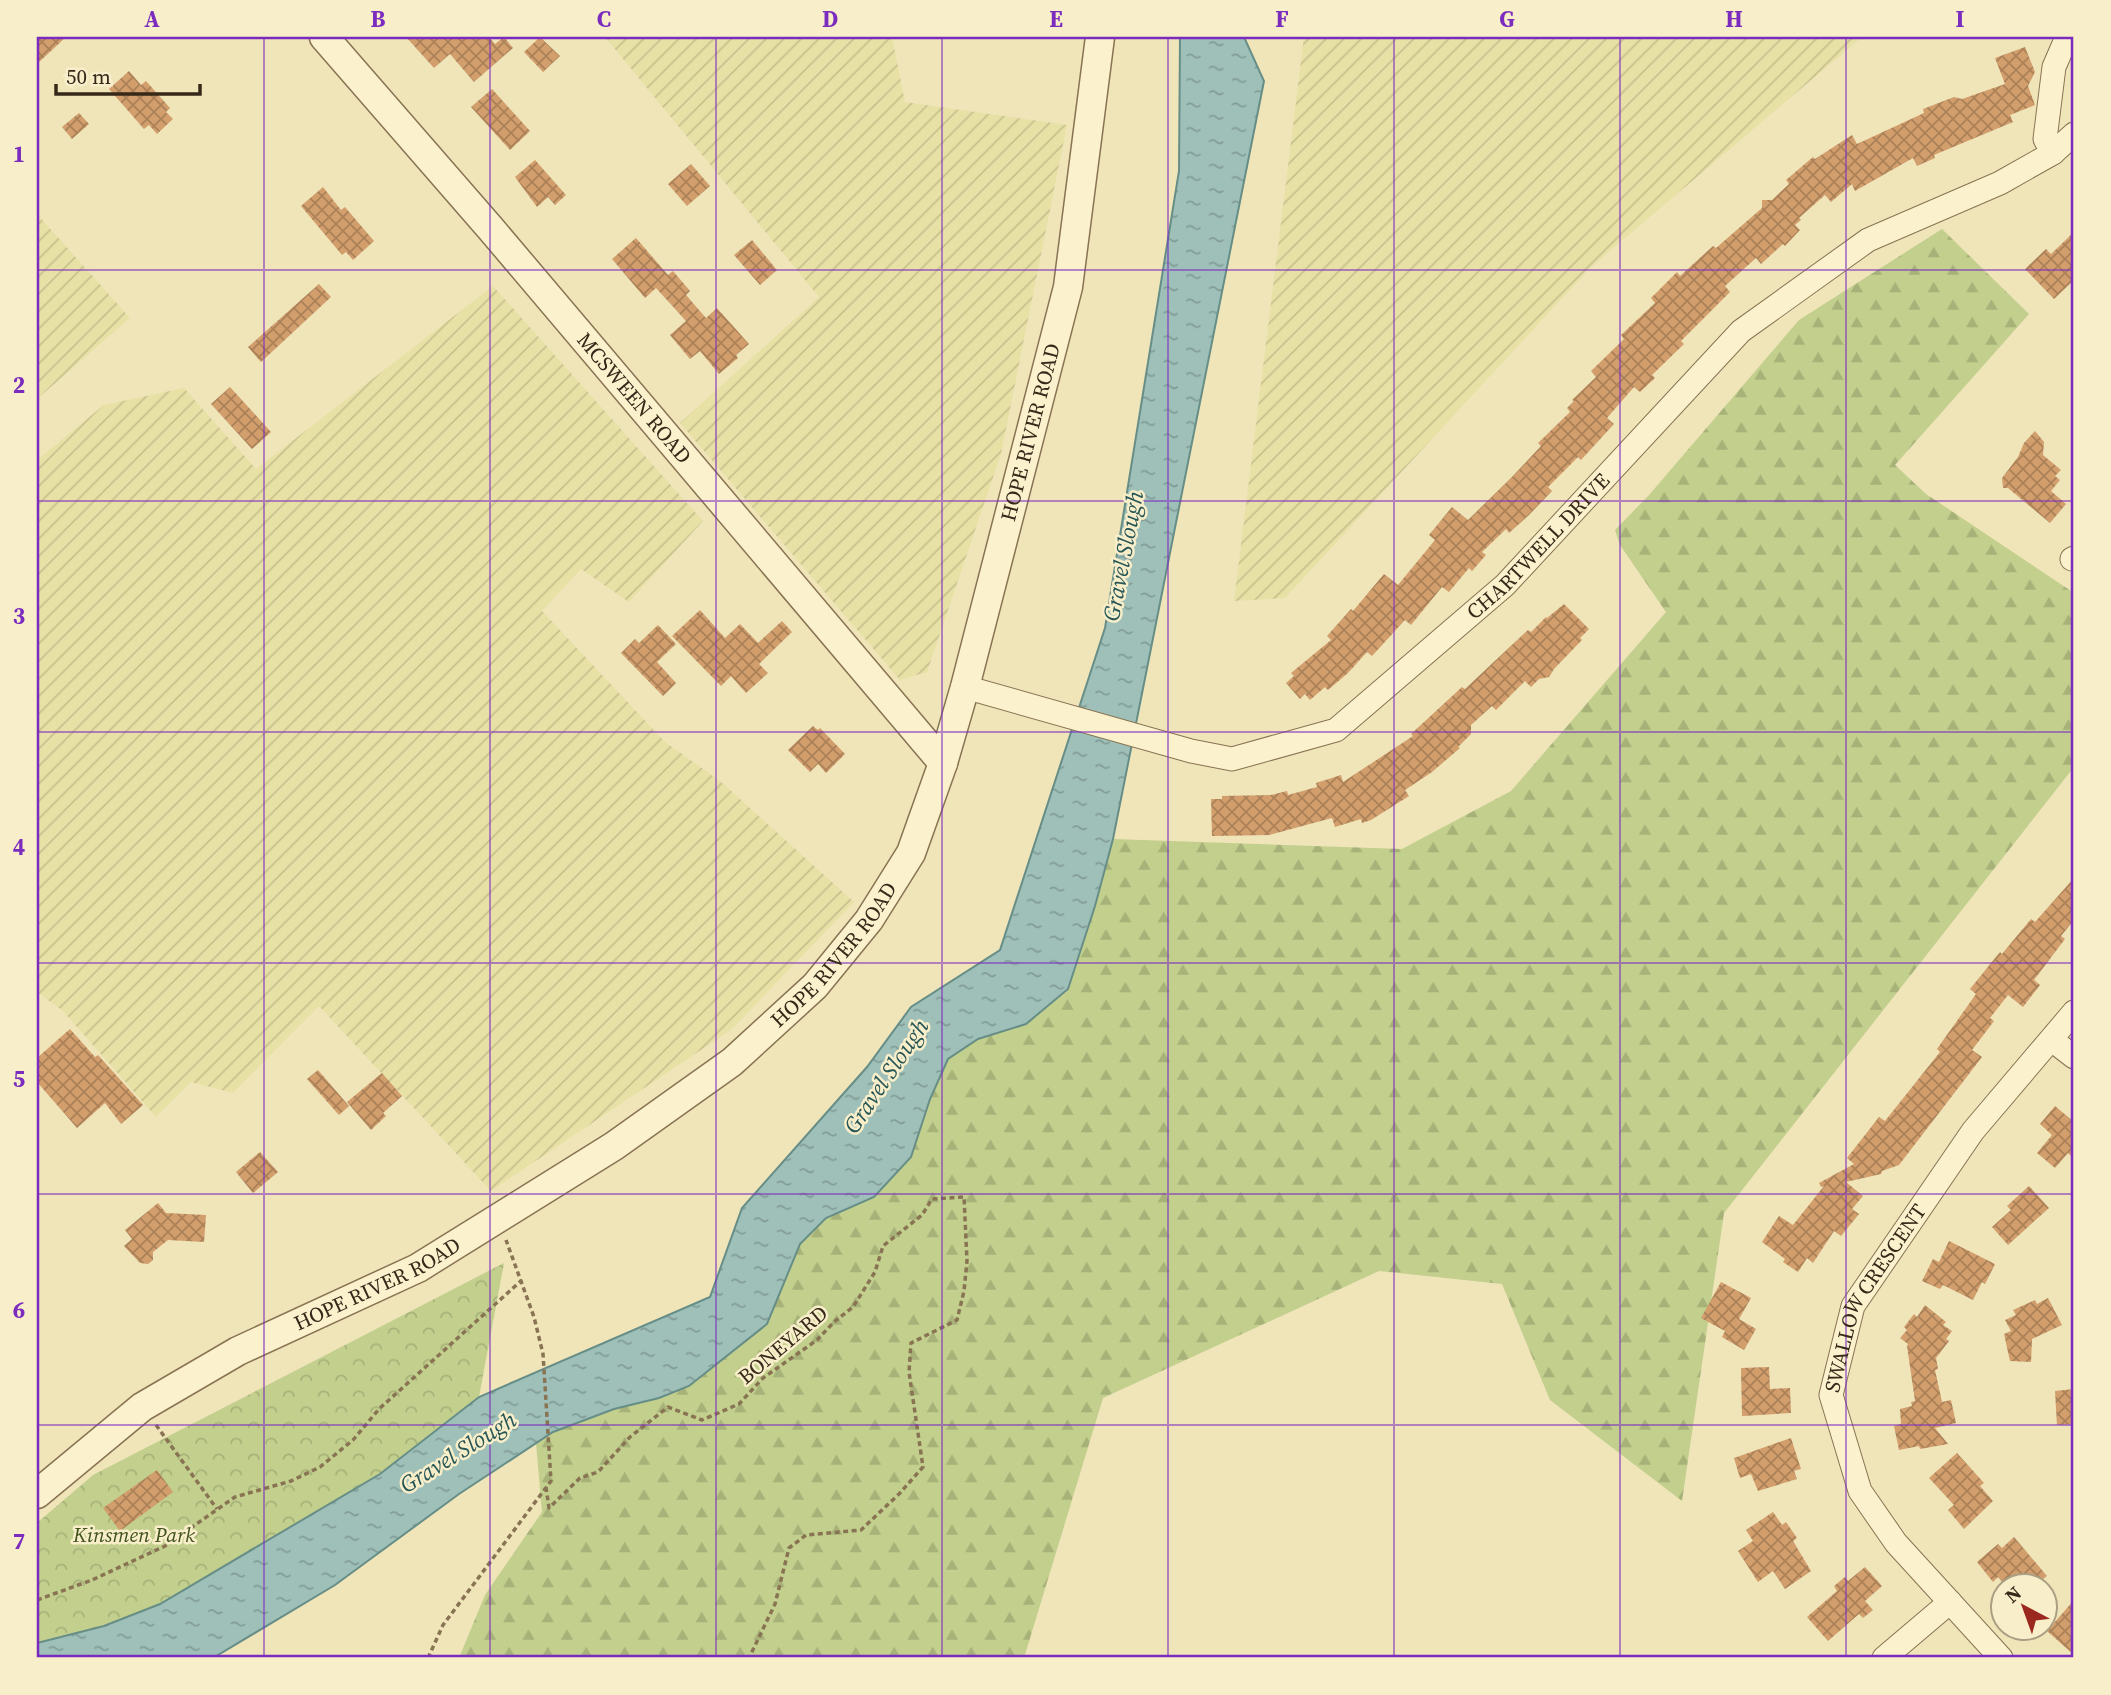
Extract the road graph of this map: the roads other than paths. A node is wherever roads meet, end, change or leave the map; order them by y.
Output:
1 (324, 37) edge
2 (1100, 37) edge
3 (2067, 37) edge
4 (2074, 134) edge
5 (2053, 153) junction
6 (965, 687) junction
7 (943, 763) junction
8 (2074, 1012) edge
9 (2052, 1040) junction
10 (2074, 1057) edge
11 (37, 1494) edge
12 (1950, 1602) junction
13 (1884, 1658) edge
14 (2001, 1658) edge

1 - 7 street, MCSWEEN ROAD
2 - 6 street, HOPE RIVER ROAD
3 - 5 street
4 - 5 street, CHARTWELL DRIVE
5 - 6 street, CHARTWELL DRIVE
6 - 7 street, HOPE RIVER ROAD
7 - 11 street, HOPE RIVER ROAD
8 - 9 street, SWALLOW CRESCENT
9 - 10 street
9 - 12 street, SWALLOW CRESCENT
12 - 13 street
12 - 14 street, SWALLOW CRESCENT

